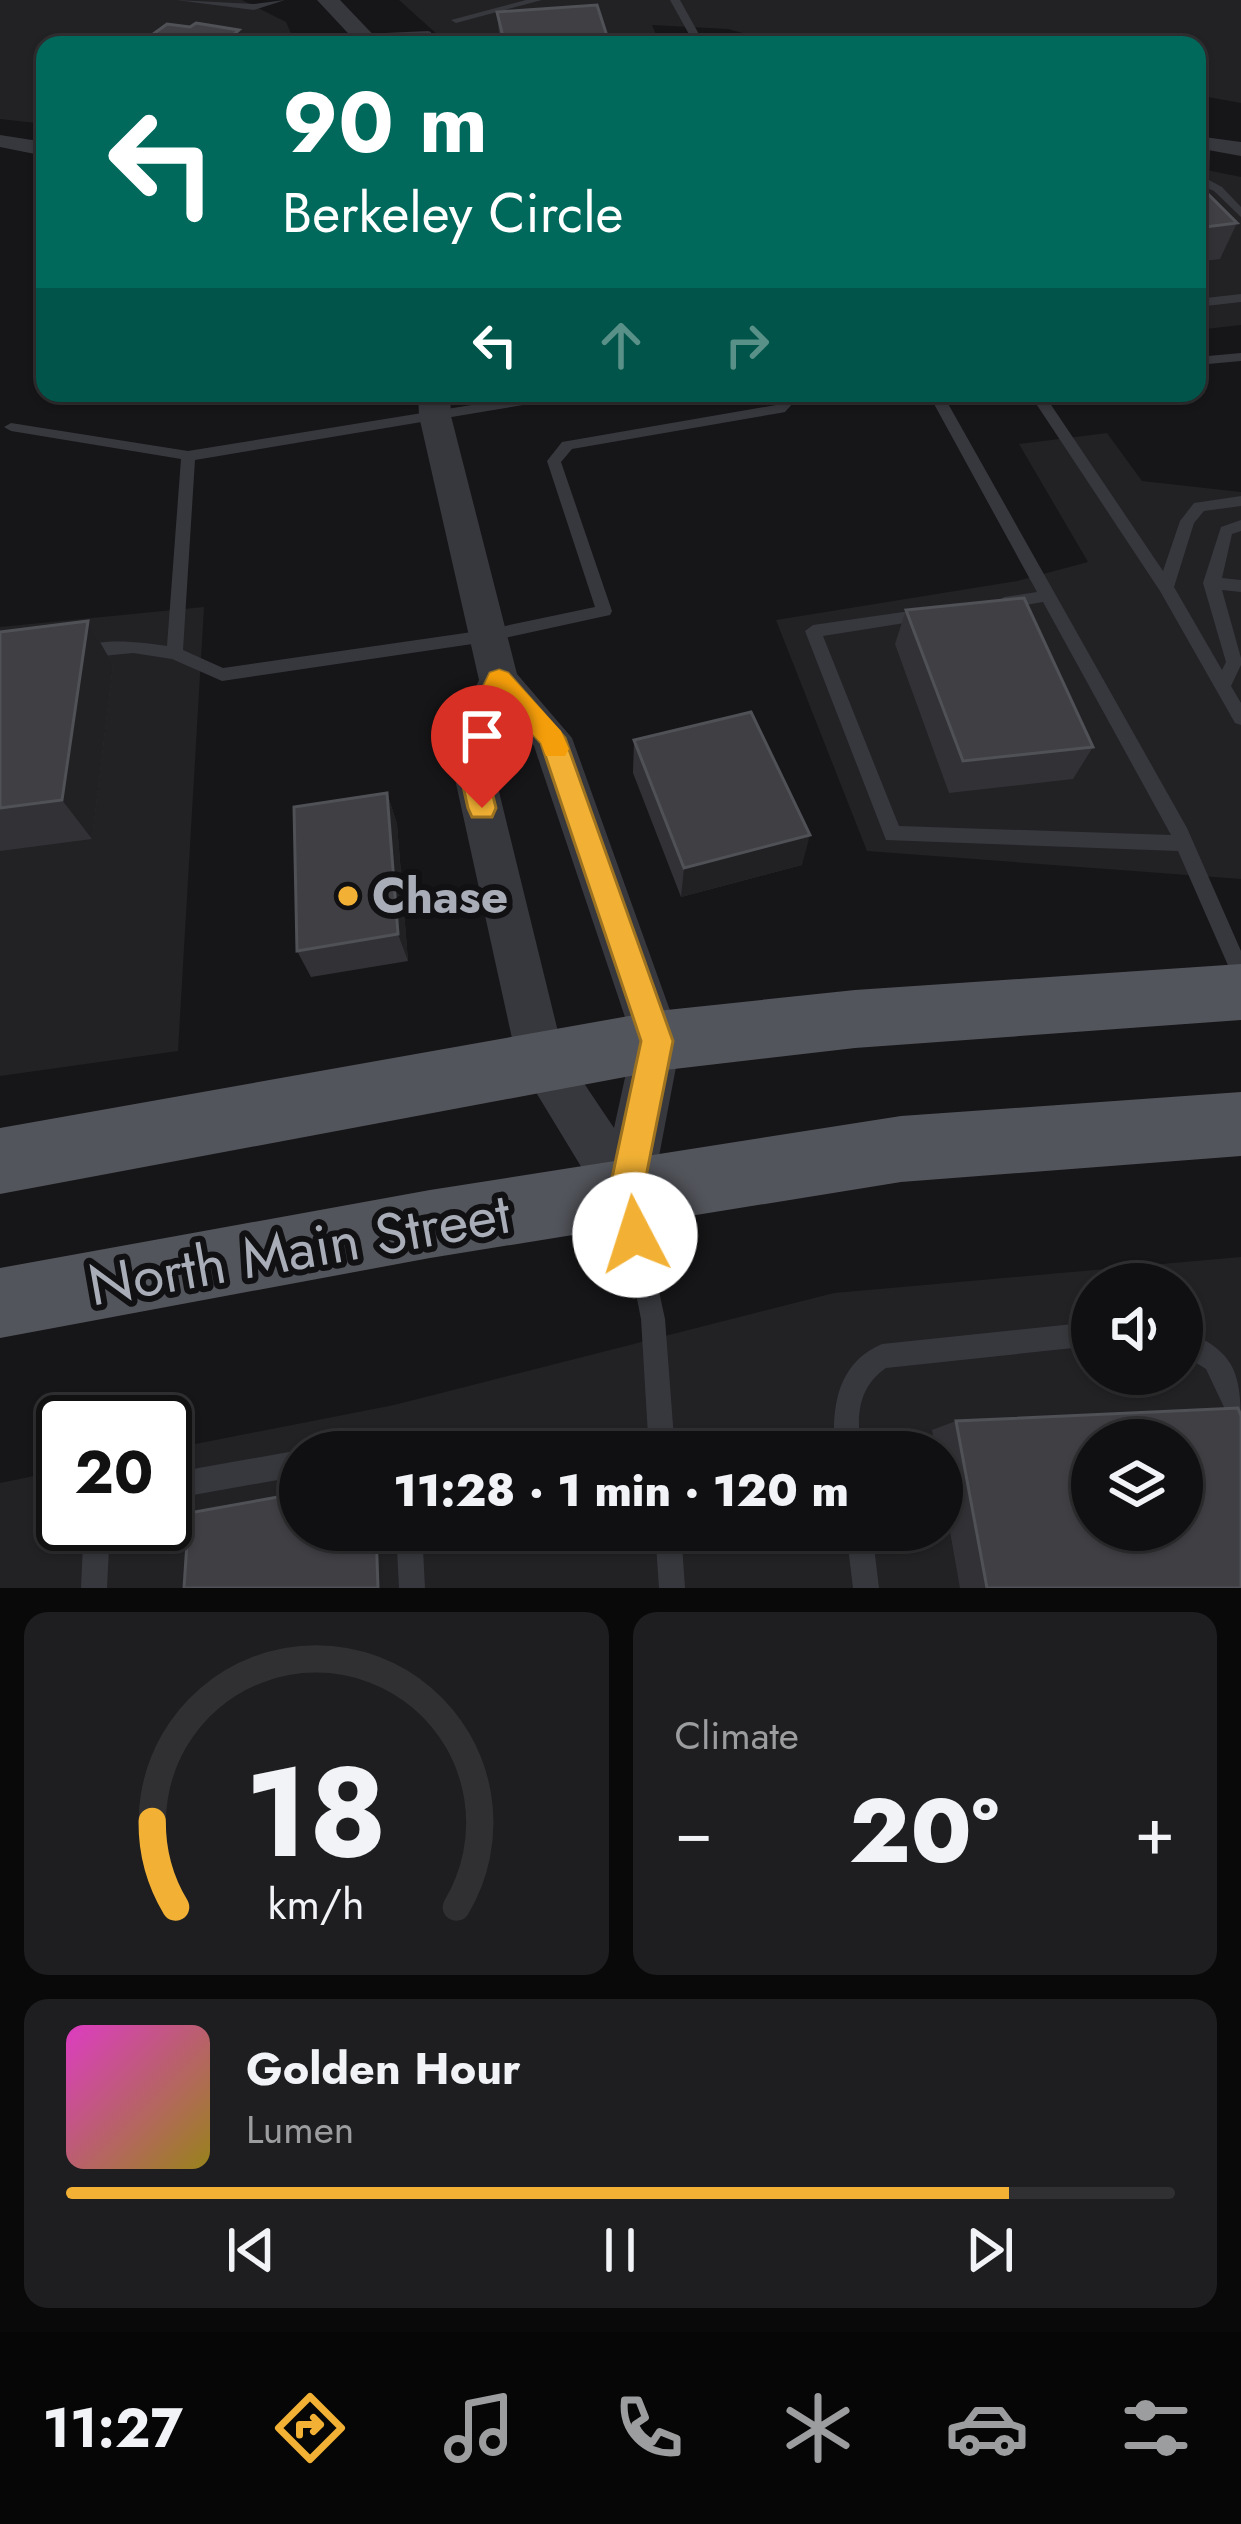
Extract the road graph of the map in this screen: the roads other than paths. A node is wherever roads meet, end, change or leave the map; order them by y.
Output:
1 (181, 0) edge
2 (280, 0) edge
3 (328, 0) edge
4 (537, 0) edge
5 (675, 0) edge
6 (230, 3) edge
7 (428, 34) junction
8 (363, 36) edge
9 (411, 36) edge
10 (425, 36) edge
11 (695, 36) edge
12 (0, 141) edge
13 (1206, 144) edge
14 (36, 147) edge
15 (1241, 148) edge
16 (1206, 184) edge
17 (1241, 214) edge
18 (1241, 298) edge
19 (1206, 302) edge
20 (1241, 356) edge
21 (1206, 360) edge
22 (468, 402) edge
23 (787, 402) edge
24 (940, 402) edge
25 (1042, 402) edge
26 (434, 405) edge
27 (11, 427) dead end
28 (188, 456) junction
29 (1241, 501) edge
30 (1241, 525) edge
31 (1211, 584) junction
32 (1241, 586) edge
33 (1166, 587) junction
34 (1047, 596) junction
35 (977, 607) edge
36 (953, 610) edge
37 (486, 635) junction
38 (175, 653) junction
39 (67, 654) edge
40 (499, 680) junction
41 (1222, 687) junction
42 (1241, 718) edge
43 (1184, 843) junction
44 (1241, 973) edge
45 (1241, 992) edge
46 (657, 1041) junction
47 (541, 1061) junction
48 (1241, 1124) edge
49 (0, 1161) edge
50 (626, 1192) junction
51 (0, 1303) edge
52 (1071, 1336) edge
53 (1203, 1353) edge
54 (1241, 1415) edge
55 (661, 1431) edge
56 (845, 1431) edge
57 (279, 1467) edge
58 (192, 1482) edge
59 (96, 1551) edge
60 (410, 1551) edge
61 (669, 1551) edge
62 (862, 1551) edge
63 (94, 1588) edge
64 (412, 1588) edge
65 (672, 1588) edge
66 (866, 1588) edge

1 - 6 lane
2 - 6 lane
3 - 8 street
4 - 7 lane
5 - 11 lane
7 - 9 lane
7 - 10 lane
12 - 14 street
13 - 15 street
16 - 17 lane
18 - 19 lane
20 - 21 lane
22 - 26 lane
23 - 37 lane
24 - 34 lane
25 - 33 lane
26 - 28 lane
26 - 37 street
27 - 28 lane
28 - 38 lane
29 - 33 lane
30 - 31 lane
31 - 32 lane
31 - 41 lane
33 - 41 lane
34 - 35 lane
34 - 43 lane
36 - 43 lane
37 - 38 lane
37 - 40 street
38 - 39 lane
40 - 46 street
40 - 47 street
41 - 42 lane
43 - 44 lane
45 - 46 main road
46 - 47 main road
46 - 50 street
47 - 49 main road
47 - 50 street
48 - 50 main road, North Main Street
50 - 51 main road, North Main Street
50 - 55 lane
52 - 56 lane
53 - 54 lane
57 - 58 lane
59 - 63 lane
60 - 64 lane
61 - 65 lane
62 - 66 lane

